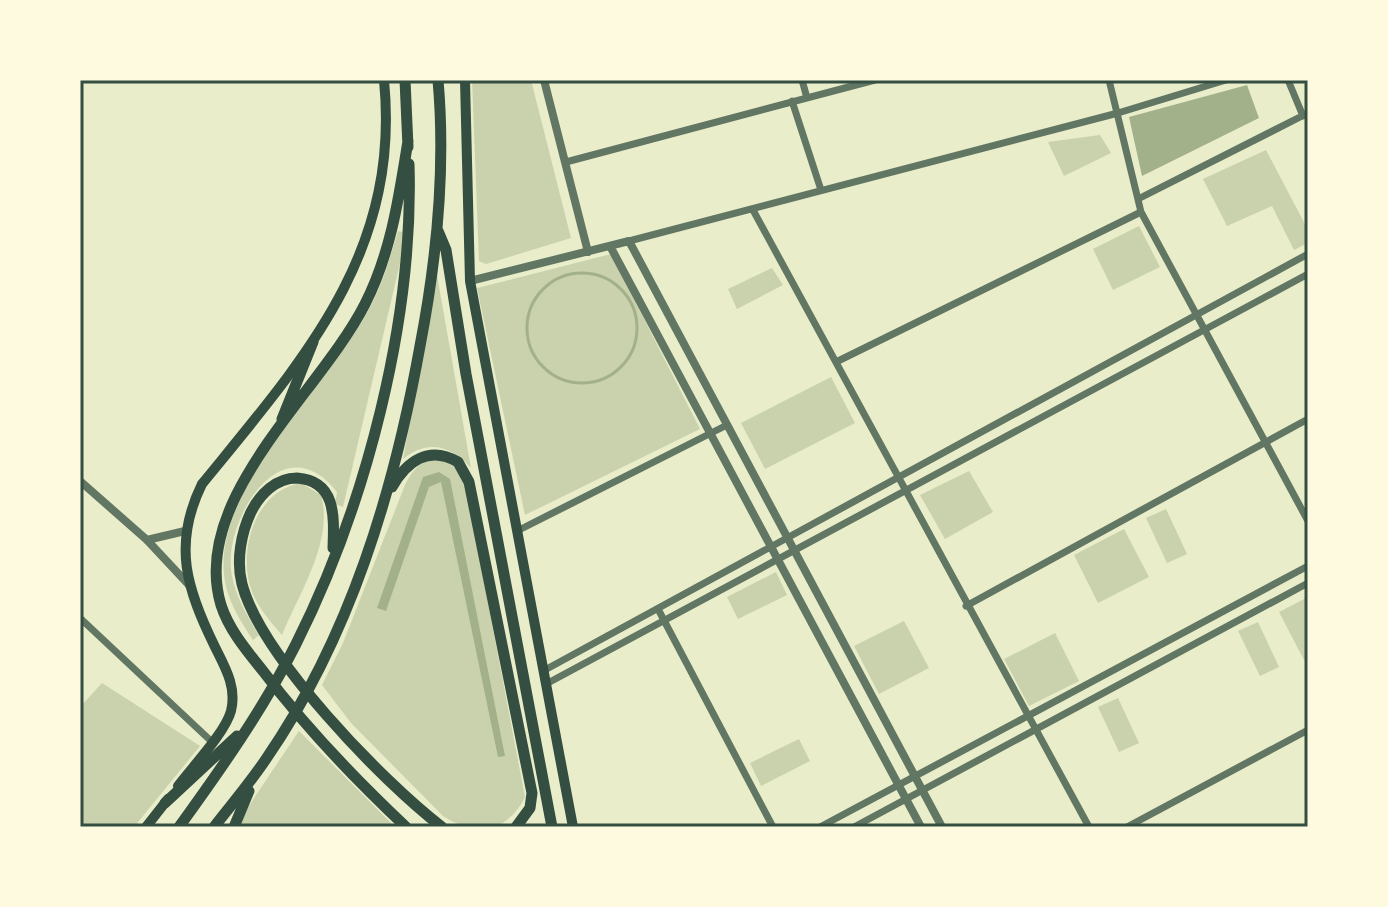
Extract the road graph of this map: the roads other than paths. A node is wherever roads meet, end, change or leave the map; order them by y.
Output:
1 (384, 80) edge
2 (405, 80) edge
3 (438, 80) edge
4 (465, 80) edge
5 (544, 80) edge
6 (802, 80) edge
7 (875, 80) edge
8 (1109, 80) edge
9 (1226, 80) edge
10 (1288, 80) edge
11 (807, 98) junction
12 (792, 101) junction
13 (1118, 113) junction
14 (1305, 115) edge
15 (408, 141) junction
16 (566, 162) junction
17 (821, 190) junction
18 (1138, 199) junction
19 (753, 210) junction
20 (1141, 212) junction
21 (438, 230) junction
22 (629, 241) junction
23 (610, 246) junction
24 (588, 252) junction
25 (1308, 254) edge
26 (1308, 274) edge
27 (470, 281) junction
28 (1196, 314) junction
29 (1205, 330) junction
30 (313, 342) junction
31 (836, 362) junction
32 (1308, 419) edge
33 (727, 425) junction
34 (711, 434) junction
35 (275, 437) junction
36 (1265, 442) junction
37 (899, 476) junction
38 (80, 481) edge
39 (906, 490) junction
40 (387, 494) junction
41 (1308, 521) edge
42 (185, 531) junction
43 (517, 531) junction
44 (787, 538) junction
45 (147, 540) junction
46 (771, 547) junction
47 (792, 550) junction
48 (333, 557) junction
49 (777, 559) junction
50 (1308, 566) edge
51 (1308, 583) edge
52 (189, 585) junction
53 (966, 606) junction
54 (658, 609) junction
55 (80, 618) edge
56 (663, 620) junction
57 (543, 671) junction
58 (546, 684) junction
59 (1027, 717) junction
60 (1308, 730) edge
61 (244, 731) junction
62 (1035, 731) junction
63 (211, 741) junction
64 (266, 758) junction
65 (914, 777) junction
66 (899, 785) junction
67 (922, 791) junction
68 (906, 799) junction
69 (165, 803) junction
70 (146, 827) edge
71 (179, 827) edge
72 (214, 827) edge
73 (234, 827) edge
74 (406, 827) edge
75 (442, 827) edge
76 (516, 827) edge
77 (552, 827) edge
78 (573, 827) edge
79 (773, 827) edge
80 (820, 827) edge
81 (854, 827) edge
82 (921, 827) edge
83 (942, 827) edge
84 (1089, 827) edge
85 (1127, 827) edge

1 - 30 main road
2 - 15 highway
3 - 21 highway
4 - 27 main road
5 - 16 street
6 - 11 street
7 - 11 street
8 - 13 street
9 - 13 street
10 - 14 street
11 - 12 street
12 - 16 street
12 - 17 street
13 - 17 street
13 - 18 street
14 - 18 street
15 - 35 highway
15 - 48 highway
16 - 24 street
17 - 19 street
18 - 20 street
19 - 22 street
19 - 31 street
20 - 28 street
20 - 31 street
21 - 40 highway
21 - 77 highway
22 - 23 street
22 - 33 street
23 - 24 street
23 - 34 street
24 - 27 street
25 - 28 street
26 - 29 street
27 - 43 main road
28 - 29 street
28 - 37 street
29 - 36 street
29 - 39 street
30 - 35 highway
30 - 42 main road
31 - 37 street
32 - 36 street
33 - 34 street
33 - 44 street
34 - 43 street
34 - 46 street
35 - 74 highway
36 - 41 street
36 - 53 street
37 - 39 street
37 - 44 street
38 - 45 street
39 - 47 street
39 - 53 street
40 - 64 highway
40 - 76 highway
42 - 45 street
42 - 52 main road
43 - 57 main road
44 - 46 street
44 - 47 street
45 - 52 street
46 - 49 street
46 - 54 street
47 - 49 street
47 - 65 street
48 - 61 highway
48 - 75 highway
49 - 56 street
49 - 66 street
50 - 59 street
51 - 62 street
52 - 63 main road
53 - 59 street
54 - 56 street
54 - 57 street
55 - 63 street
56 - 58 street
56 - 79 street
57 - 58 main road
58 - 78 main road
59 - 62 street
59 - 65 street
60 - 85 street
61 - 69 highway
61 - 71 highway
62 - 67 street
62 - 84 street
63 - 69 main road
64 - 72 highway
64 - 73 highway
65 - 66 street
65 - 67 street
66 - 68 street
66 - 80 street
67 - 68 street
67 - 83 street
68 - 81 street
68 - 82 street
69 - 70 main road

